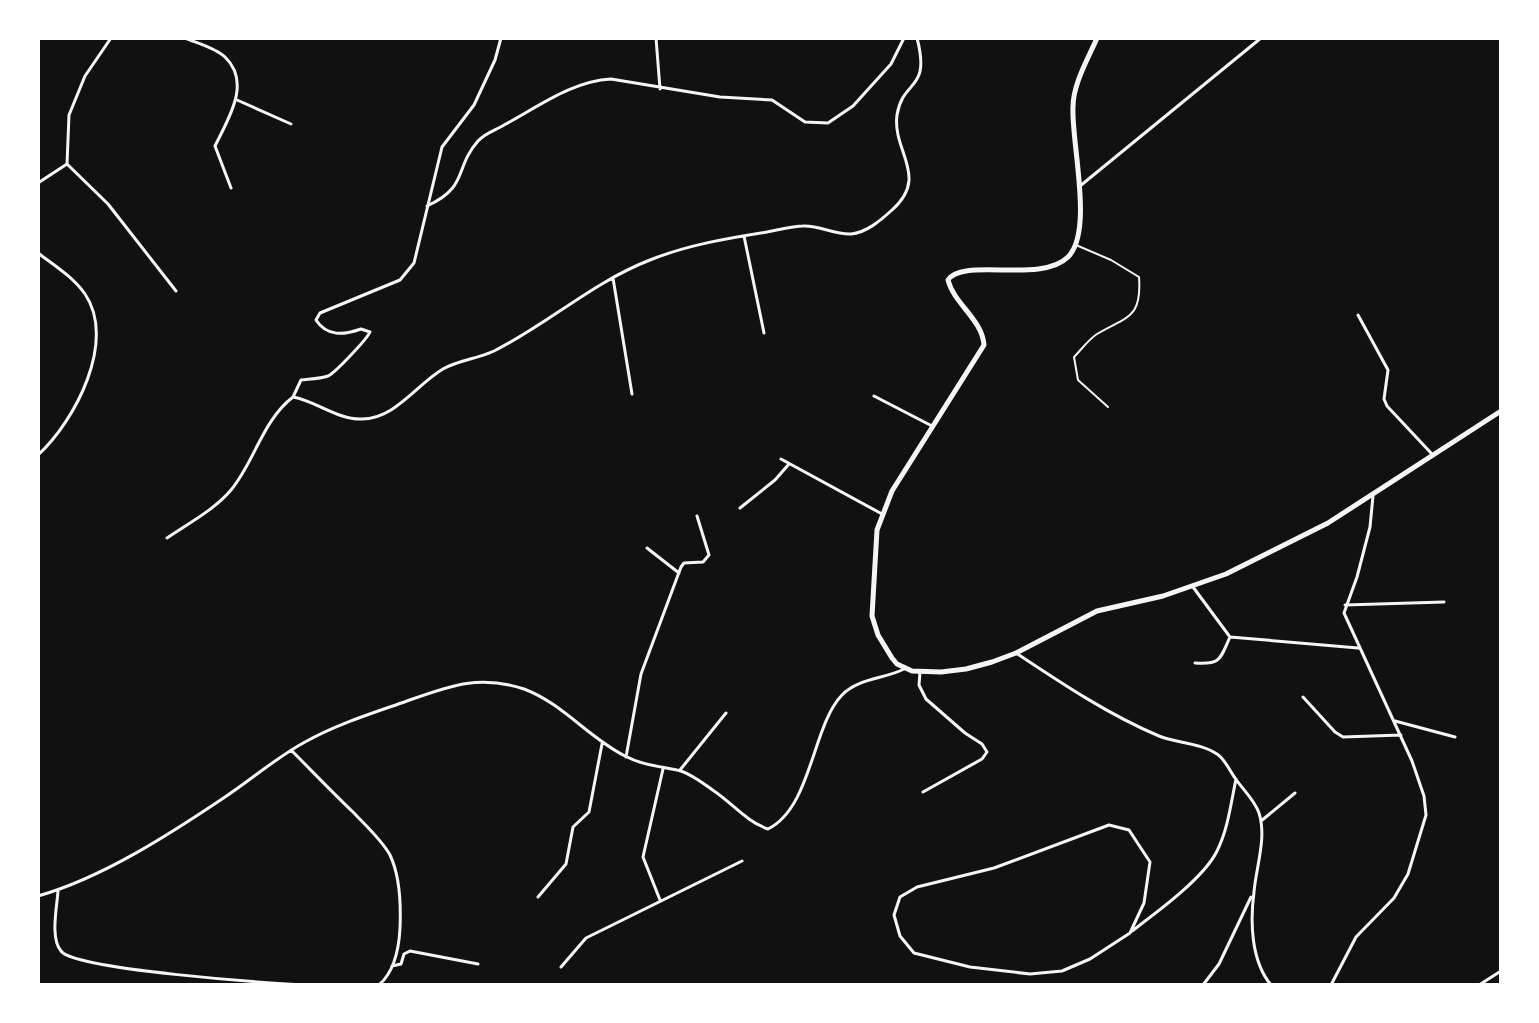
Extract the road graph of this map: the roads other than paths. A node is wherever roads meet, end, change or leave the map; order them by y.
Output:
1 (111, 38) edge
2 (185, 38) edge
3 (501, 38) edge
4 (656, 38) edge
5 (904, 38) edge
6 (917, 38) edge
7 (1097, 38) edge
8 (1261, 38) edge
9 (660, 89) junction
10 (237, 100) junction
11 (291, 124) dead end
12 (67, 164) junction
13 (38, 183) edge
14 (1080, 186) junction
15 (231, 188) dead end
16 (427, 206) junction
17 (744, 236) junction
18 (1075, 245) junction
19 (38, 253) edge
20 (613, 278) junction
21 (176, 291) dead end
22 (1358, 315) dead end
23 (764, 333) dead end
24 (632, 394) dead end
25 (874, 396) dead end
26 (293, 397) junction
27 (1108, 407) dead end
28 (1501, 411) edge
29 (932, 426) junction
30 (38, 455) edge
31 (1434, 456) junction
32 (781, 459) dead end
33 (789, 464) junction
34 (1373, 496) junction
35 (740, 508) dead end
36 (882, 514) junction
37 (697, 516) dead end
38 (167, 538) dead end
39 (647, 548) dead end
40 (679, 573) junction
41 (1193, 587) junction
42 (1444, 602) dead end
43 (1345, 605) junction
44 (1230, 637) junction
45 (1358, 648) junction
46 (1016, 653) junction
47 (1195, 663) dead end
48 (904, 669) junction
49 (920, 672) junction
50 (1303, 697) dead end
51 (726, 713) dead end
52 (1395, 721) junction
53 (1401, 735) junction
54 (1455, 737) dead end
55 (602, 743) junction
56 (291, 750) junction
57 (626, 757) junction
58 (663, 769) junction
59 (680, 770) junction
60 (1236, 779) junction
61 (923, 792) dead end
62 (1295, 793) dead end
63 (1261, 821) junction
64 (742, 861) dead end
65 (58, 890) junction
66 (1253, 894) junction
67 (38, 896) edge
68 (538, 897) dead end
69 (660, 901) junction
70 (1130, 933) junction
71 (478, 964) dead end
72 (392, 966) junction
73 (561, 967) dead end
74 (1501, 971) edge
75 (303, 985) edge
76 (379, 985) edge
77 (1203, 985) edge
78 (1271, 985) edge
79 (1331, 985) edge
80 (1479, 985) edge

1 - 12 street
2 - 10 street
3 - 16 street
4 - 9 street
5 - 9 street
6 - 17 street
7 - 14 main road
8 - 14 street
9 - 16 street
10 - 11 street
10 - 15 street
12 - 13 street
12 - 21 street
14 - 18 main road
16 - 26 street
17 - 20 street
17 - 23 street
18 - 27 lane
18 - 29 main road
19 - 30 street
20 - 24 street
20 - 26 street
22 - 31 street
25 - 29 street
26 - 38 street
28 - 31 main road
29 - 36 main road
31 - 34 main road
32 - 33 street
33 - 35 street
33 - 36 street
34 - 41 main road
34 - 43 street
36 - 48 main road
37 - 40 street
39 - 40 street
40 - 57 street
41 - 44 street
41 - 46 main road
42 - 43 street
43 - 45 street
44 - 45 street
44 - 47 street
45 - 52 street
46 - 49 main road
46 - 60 street
48 - 49 main road
48 - 59 street
49 - 61 street
50 - 53 street
51 - 59 street
52 - 53 street
52 - 54 street
53 - 79 street
55 - 56 street
55 - 57 street
55 - 68 street
56 - 65 street
56 - 72 street
57 - 58 street
58 - 59 street
58 - 69 street
60 - 63 street
60 - 70 street
62 - 63 street
63 - 66 street
64 - 69 street
65 - 67 street
65 - 75 street
66 - 77 street
66 - 78 street
69 - 73 street
70 - 70 street
71 - 72 street
72 - 76 street
74 - 80 street

